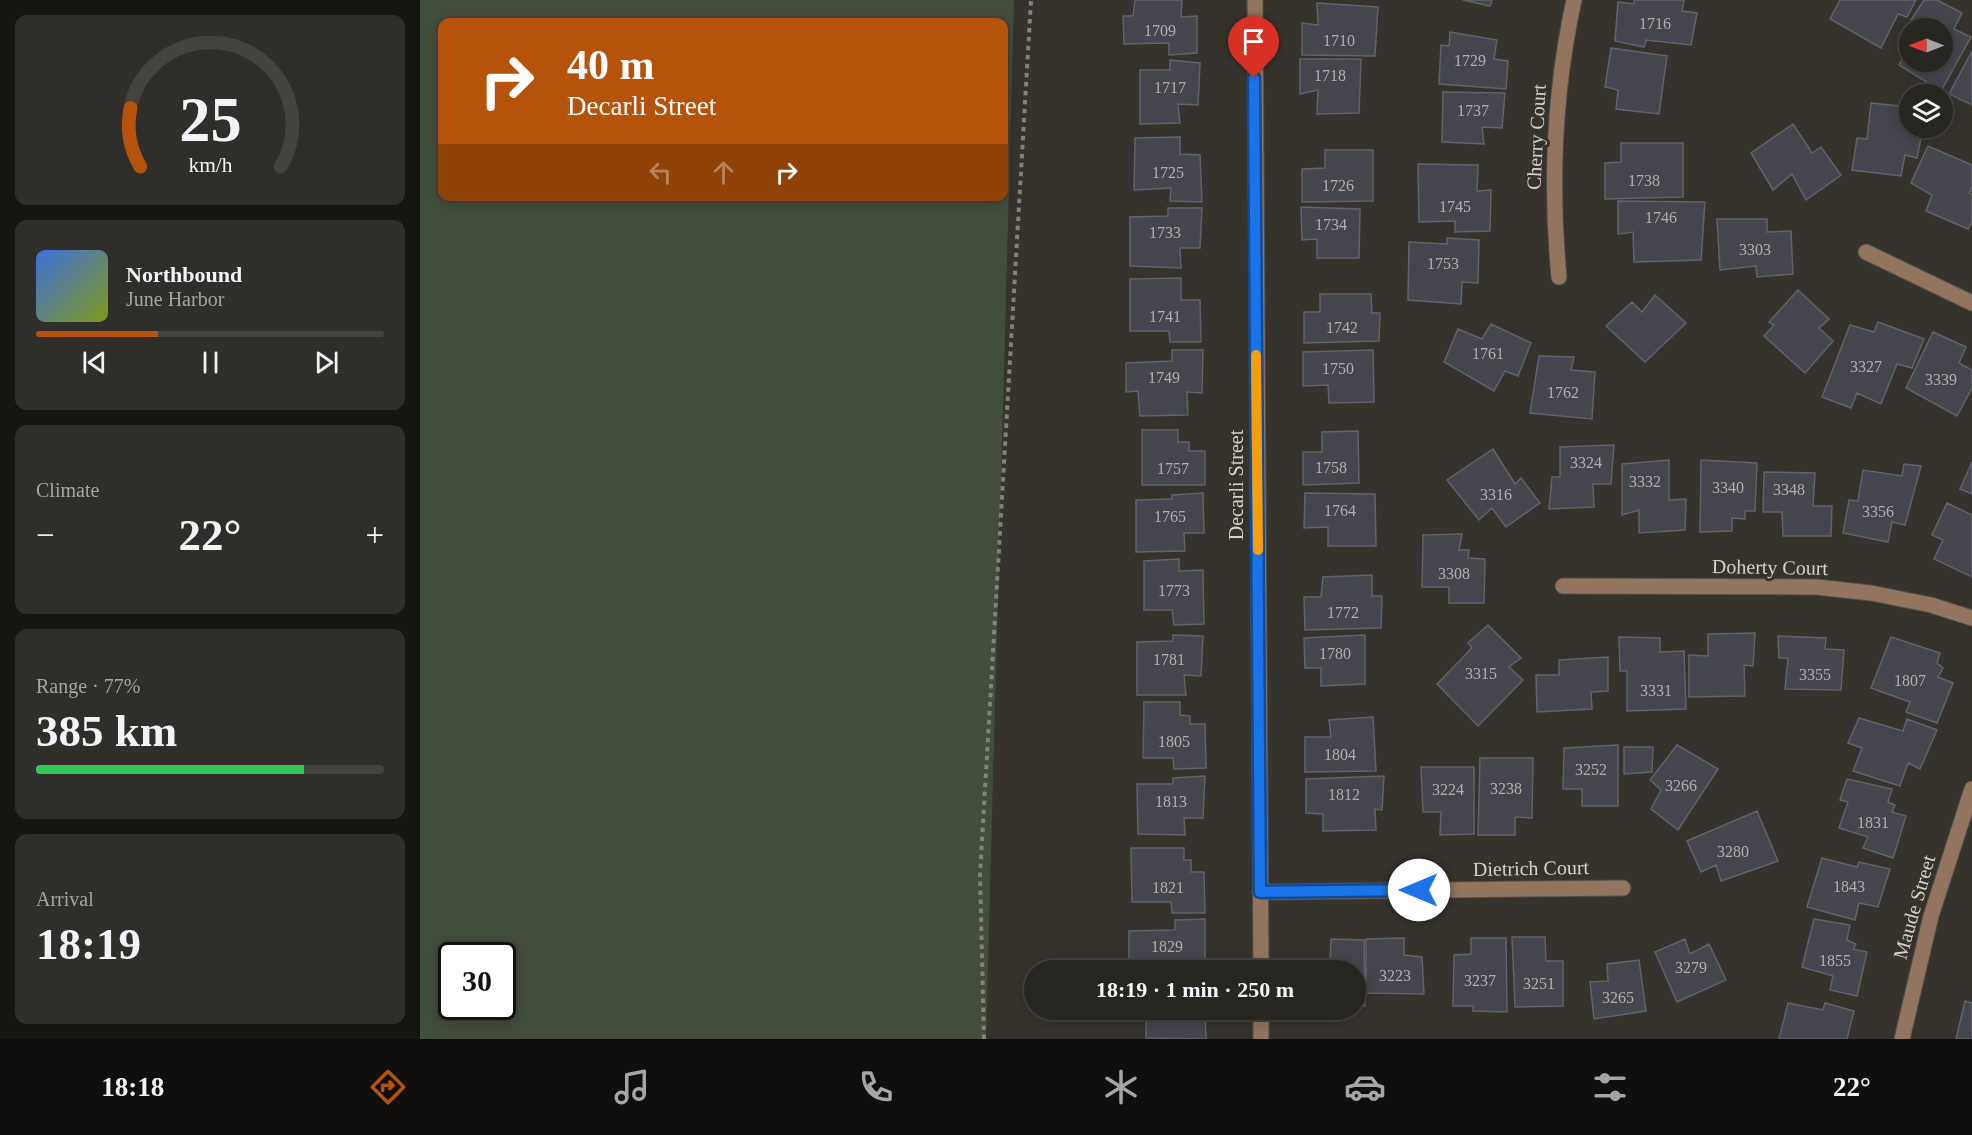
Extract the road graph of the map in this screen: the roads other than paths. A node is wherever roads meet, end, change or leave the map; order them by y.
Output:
1 (1255, 0) edge
2 (1574, 0) edge
3 (1866, 252) dead end
4 (1559, 277) dead end
5 (1972, 303) edge
6 (1563, 586) dead end
7 (1972, 618) edge
8 (1972, 789) edge
9 (1623, 888) dead end
10 (1260, 892) junction
11 (1261, 960) edge
12 (1261, 1020) edge
13 (1261, 1039) edge
14 (1902, 1039) edge

1 - 10 street, Decarli Street
2 - 4 street, Cherry Court
3 - 5 street
6 - 7 street, Doherty Court
8 - 14 street, Maude Street
9 - 10 street, Dietrich Court
10 - 11 street, Decarli Street
12 - 13 street

